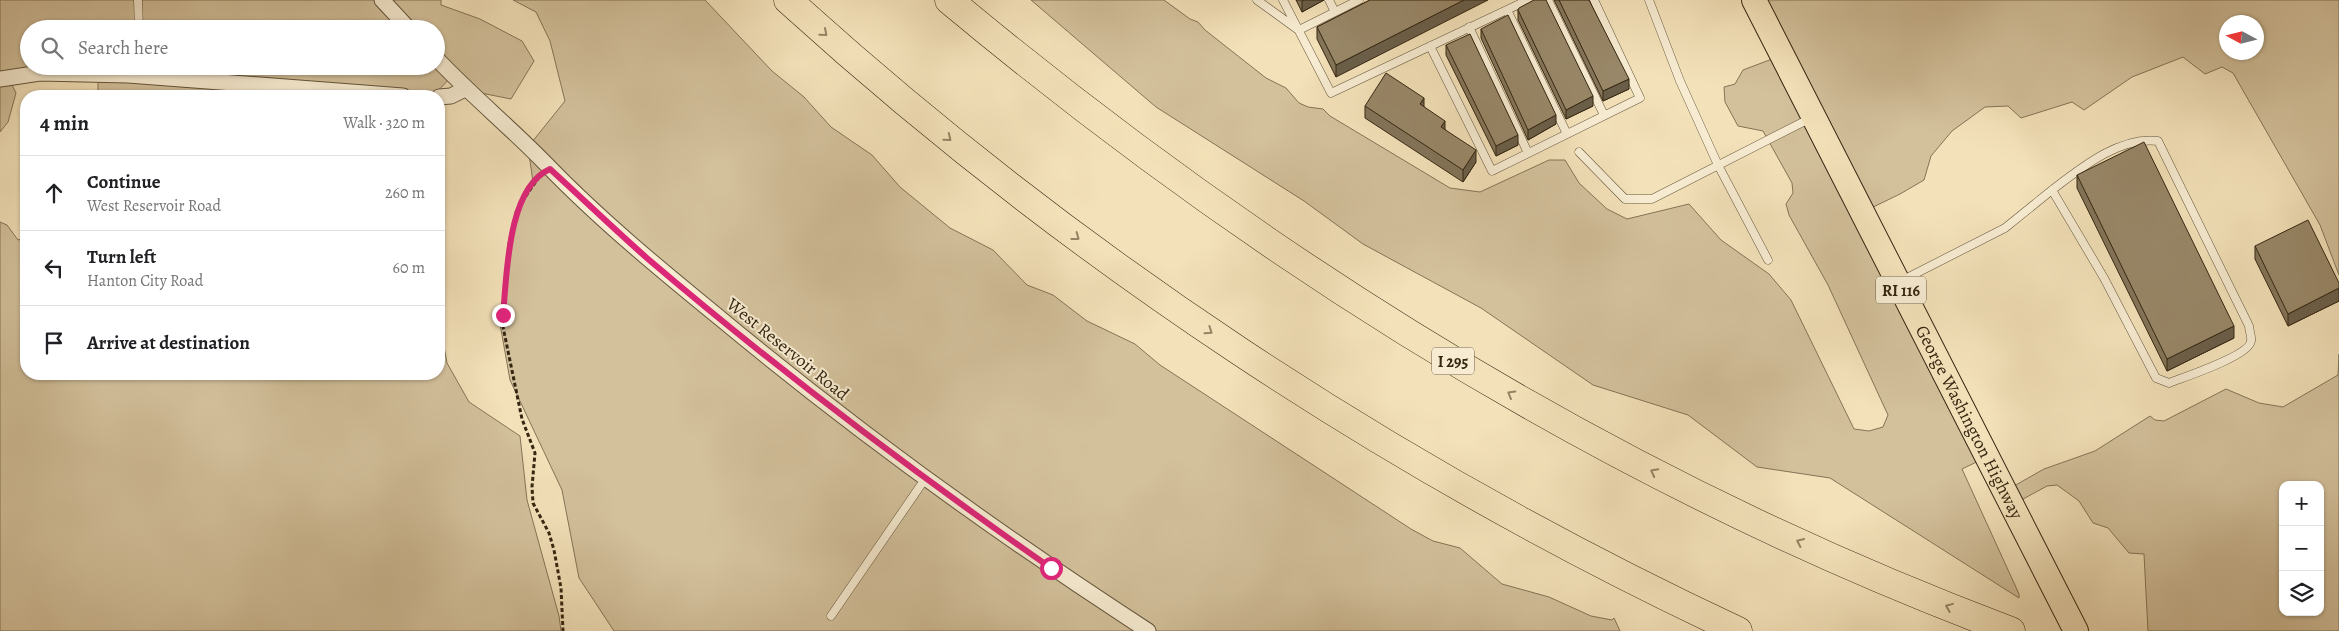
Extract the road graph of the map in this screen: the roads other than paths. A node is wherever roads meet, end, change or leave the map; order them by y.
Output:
1 (138, 0) edge
2 (382, 0) edge
3 (788, 0) edge
4 (949, 0) edge
5 (1257, 0) edge
6 (1283, 0) edge
7 (1329, 0) edge
8 (1359, 0) edge
9 (1527, 0) edge
10 (1548, 0) edge
11 (1594, 0) edge
12 (1659, 0) edge
13 (1754, 0) edge
14 (1650, 2) edge
15 (1507, 10) junction
16 (1335, 12) junction
17 (139, 20) edge
18 (400, 20) edge
19 (1469, 28) junction
20 (1299, 30) junction
21 (1430, 46) junction
22 (445, 68) edge
23 (25, 75) edge
24 (184, 75) edge
25 (0, 79) edge
26 (465, 89) junction
27 (340, 90) edge
28 (445, 96) edge
29 (1604, 115) junction
30 (1813, 117) junction
31 (1567, 134) junction
32 (1579, 152) dead end
33 (1528, 153) junction
34 (1718, 165) junction
35 (2052, 190) junction
36 (1768, 260) dead end
37 (1898, 282) junction
38 (925, 479) junction
39 (831, 616) dead end
40 (1148, 631) edge
41 (1738, 631) edge
42 (2011, 631) edge
43 (2076, 631) edge

1 - 17 lane
2 - 18 street
3 -> 41 highway
42 -> 4 highway, I 295
5 - 20 lane
6 - 20 lane
7 - 16 lane
8 - 16 lane
9 - 15 lane
10 - 29 lane
11 - 29 lane
12 - 14 lane
13 - 30 main road, George Washington Highway / RI 116
14 - 34 lane
15 - 19 lane
15 - 31 lane
16 - 20 lane
19 - 21 lane
19 - 33 lane
20 - 21 lane
21 - 33 lane
22 - 26 street, West Reservoir Road
23 - 25 street
24 - 27 street
26 - 28 street
26 - 38 street, West Reservoir Road
29 - 31 lane
30 - 34 lane
30 - 37 main road, George Washington Highway / RI 116
31 - 33 lane
32 - 34 lane
34 - 36 lane
35 - 35 lane
35 - 37 lane
37 - 43 main road, George Washington Highway / RI 116
38 - 39 lane
38 - 40 street, West Reservoir Road

